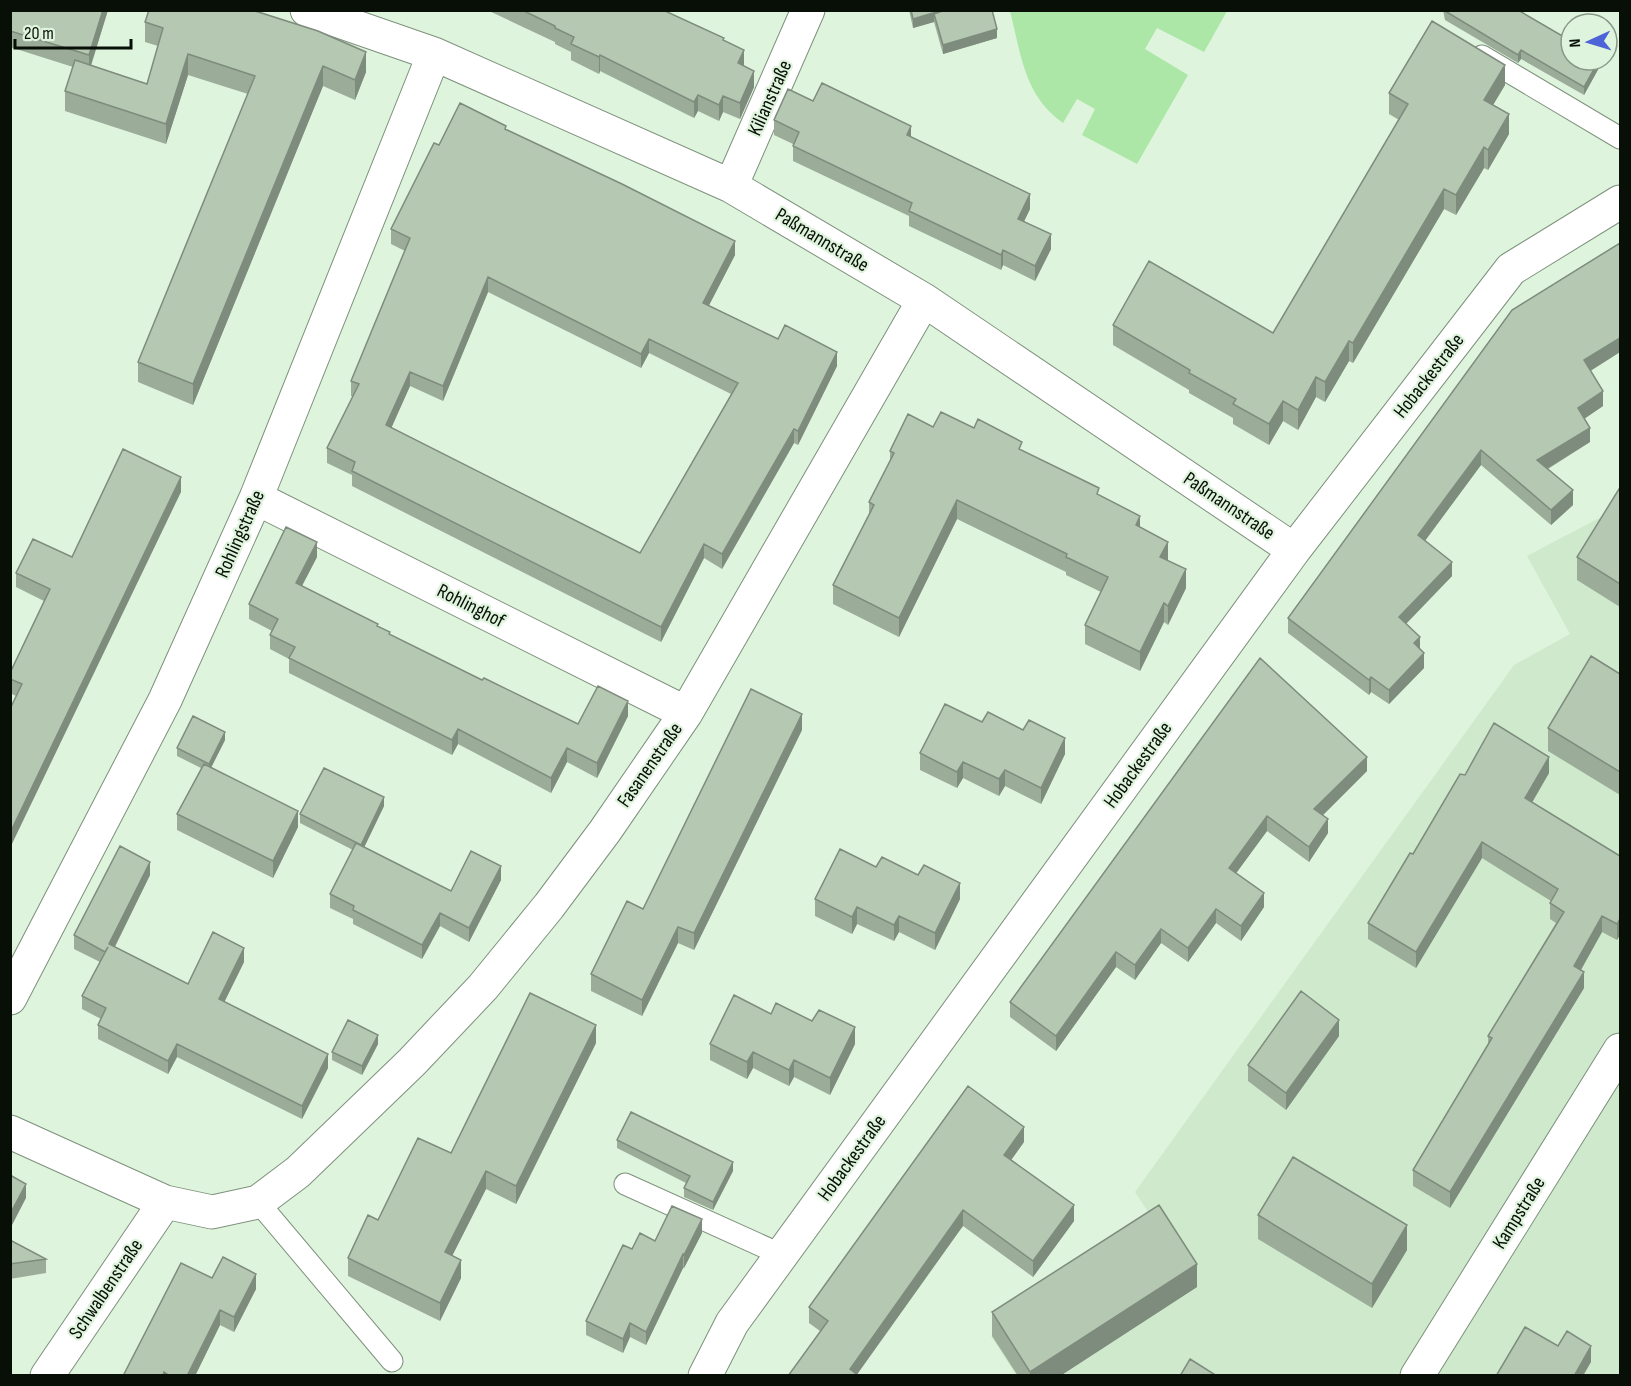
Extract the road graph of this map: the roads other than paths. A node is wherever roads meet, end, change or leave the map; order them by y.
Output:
1 (307, 10) edge
2 (808, 10) edge
3 (1468, 48) edge
4 (434, 54) junction
5 (1620, 138) edge
6 (732, 186) junction
7 (1620, 202) edge
8 (924, 300) junction
9 (256, 498) junction
10 (1294, 550) junction
11 (686, 713) junction
12 (10, 998) edge
13 (1620, 1050) edge
14 (10, 1132) edge
15 (625, 1184) dead end
16 (258, 1202) junction
17 (165, 1203) junction
18 (782, 1255) junction
19 (392, 1361) dead end
20 (47, 1376) edge
21 (705, 1376) edge
22 (1417, 1376) edge

1 - 4 street, Paßmannstraße
2 - 6 street, Kilianstraße
3 - 5 lane
4 - 6 street, Paßmannstraße
4 - 9 street, Rohlingstraße
6 - 8 street, Paßmannstraße
7 - 10 street, Hobackestraße
8 - 10 street, Paßmannstraße
8 - 11 street, Fasanenstraße
9 - 11 street, Rohlinghof
9 - 12 street, Rohlingstraße
10 - 18 street, Hobackestraße
11 - 16 street, Fasanenstraße
13 - 22 street, Kampstraße
14 - 17 street
15 - 18 lane
16 - 17 street
16 - 19 lane
17 - 20 street, Schwalbenstraße
18 - 21 street, Hobackestraße

